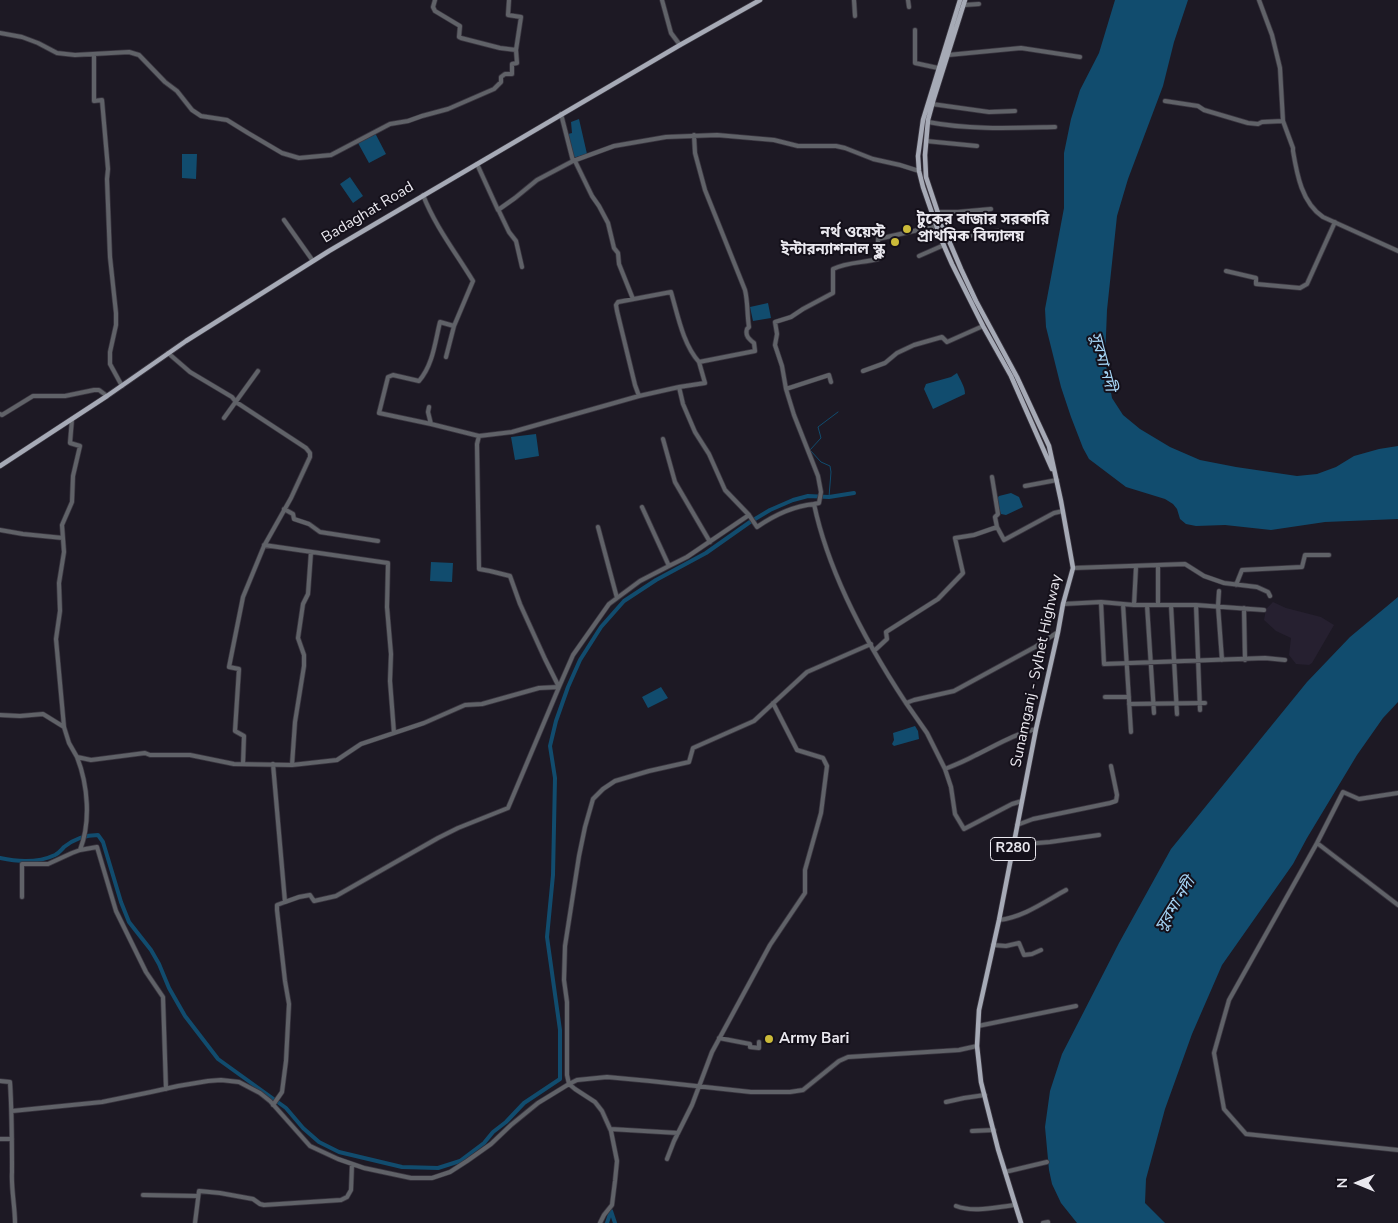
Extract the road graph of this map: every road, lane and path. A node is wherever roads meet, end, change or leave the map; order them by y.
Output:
1 (435, 0) edge
2 (509, 0) edge
3 (662, 0) edge
4 (760, 0) edge
5 (854, 0) edge
6 (908, 0) edge
7 (960, 0) edge
8 (1259, 0) edge
9 (964, 3) edge
10 (979, 4) dead end
11 (909, 7) dead end
12 (855, 16) dead end
13 (915, 30) dead end
14 (0, 33) edge
15 (680, 44) junction
16 (516, 50) junction
17 (94, 55) junction
18 (948, 55) junction
19 (1080, 58) dead end
20 (938, 68) junction
21 (1165, 101) dead end
22 (932, 104) junction
23 (1015, 111) dead end
24 (560, 114) junction
25 (928, 122) junction
26 (1283, 122) junction
27 (1055, 127) dead end
28 (694, 135) junction
29 (926, 141) junction
30 (977, 146) dead end
31 (574, 161) junction
32 (477, 164) junction
33 (919, 171) junction
34 (423, 195) junction
35 (498, 209) junction
36 (991, 209) dead end
37 (938, 212) junction
38 (284, 220) dead end
39 (1335, 222) junction
40 (936, 226) junction
41 (998, 231) dead end
42 (948, 239) junction
43 (944, 245) junction
44 (1398, 251) edge
45 (919, 256) dead end
46 (313, 261) junction
47 (522, 267) dead end
48 (1226, 271) dead end
49 (633, 299) junction
50 (454, 326) junction
51 (983, 326) junction
52 (168, 353) junction
53 (446, 357) dead end
54 (699, 362) junction
55 (258, 371) dead end
56 (863, 371) dead end
57 (831, 382) dead end
58 (122, 386) junction
59 (679, 387) junction
60 (786, 389) junction
61 (106, 396) junction
62 (639, 396) junction
63 (236, 402) junction
64 (429, 407) dead end
65 (0, 414) edge
66 (224, 418) dead end
67 (72, 419) junction
68 (431, 424) junction
69 (479, 436) junction
70 (663, 439) dead end
71 (0, 466) edge
72 (992, 478) dead end
73 (1057, 480) junction
74 (1025, 486) dead end
75 (817, 504) junction
76 (642, 507) dead end
77 (284, 510) junction
78 (1063, 511) junction
79 (749, 516) junction
80 (598, 527) dead end
81 (996, 527) junction
82 (0, 530) edge
83 (63, 538) junction
84 (378, 541) dead end
85 (710, 542) junction
86 (264, 545) junction
87 (311, 552) junction
88 (1329, 555) dead end
89 (669, 566) junction
90 (1158, 566) junction
91 (1136, 567) junction
92 (1073, 568) junction
93 (1236, 585) junction
94 (1219, 591) dead end
95 (1270, 596) dead end
96 (617, 598) junction
97 (1101, 602) junction
98 (1063, 604) junction
99 (1123, 604) junction
100 (1134, 605) junction
101 (1147, 605) junction
102 (1158, 605) junction
103 (1172, 605) junction
104 (1196, 605) junction
105 (1218, 606) junction
106 (1244, 608) junction
107 (1264, 610) dead end
108 (1058, 632) junction
109 (871, 644) junction
110 (874, 651) junction
111 (1198, 660) junction
112 (1222, 660) junction
113 (1245, 660) junction
114 (1285, 660) dead end
115 (1174, 661) junction
116 (1127, 662) junction
117 (1151, 662) junction
118 (559, 687) junction
119 (1105, 697) dead end
120 (1129, 697) junction
121 (773, 703) junction
122 (1153, 703) junction
123 (1177, 703) junction
124 (1202, 703) junction
125 (906, 704) junction
126 (1129, 704) junction
127 (1200, 710) dead end
128 (1154, 713) dead end
129 (1177, 714) dead end
130 (0, 715) edge
131 (64, 727) junction
132 (1036, 729) junction
133 (1131, 732) dead end
134 (394, 733) junction
135 (77, 757) junction
136 (242, 764) junction
137 (273, 764) junction
138 (292, 765) junction
139 (1112, 766) dead end
140 (945, 769) junction
141 (1398, 793) edge
142 (1022, 801) junction
143 (1017, 825) junction
144 (1099, 835) dead end
145 (1317, 843) junction
146 (1013, 845) junction
147 (80, 850) junction
148 (1066, 890) dead end
149 (22, 897) dead end
150 (285, 902) junction
151 (1398, 905) edge
152 (999, 920) junction
153 (993, 945) junction
154 (1041, 950) dead end
155 (1076, 1006) dead end
156 (978, 1026) junction
157 (719, 1038) junction
158 (759, 1042) dead end
159 (978, 1046) junction
160 (0, 1081) edge
161 (569, 1084) junction
162 (698, 1086) junction
163 (166, 1089) junction
164 (985, 1095) junction
165 (946, 1102) dead end
166 (273, 1105) junction
167 (12, 1112) junction
168 (610, 1129) junction
169 (994, 1130) junction
170 (972, 1131) dead end
171 (678, 1133) junction
172 (0, 1139) edge
173 (12, 1139) junction
174 (1398, 1150) edge
175 (667, 1159) dead end
176 (1047, 1162) dead end
177 (352, 1164) junction
178 (1006, 1172) junction
179 (143, 1195) dead end
180 (198, 1196) junction
181 (1015, 1204) junction
182 (956, 1206) dead end
183 (1048, 1222) edge
184 (15, 1223) edge
185 (196, 1223) edge
186 (600, 1223) edge
187 (1021, 1223) edge
188 (1042, 1223) edge

1 - 16 street
2 - 16 street
3 - 15 street
4 - 15 main road, Badaghat Road
5 - 12 street
6 - 11 street
7 - 20 main road
8 - 26 street
9 - 10 street
9 - 18 main road, Sunamganj - Sylhet Highway / R280
13 - 20 street
14 - 17 street
15 - 24 main road, Badaghat Road
16 - 17 street
17 - 58 street
18 - 19 street
18 - 22 main road, Sunamganj - Sylhet Highway / R280
20 - 33 main road
21 - 26 street
22 - 23 street
22 - 25 main road, Sunamganj - Sylhet Highway / R280
24 - 31 street
24 - 32 main road, Badaghat Road
25 - 27 street
25 - 29 main road, Sunamganj - Sylhet Highway / R280
26 - 39 street
28 - 31 street
28 - 33 street
28 - 54 street
29 - 30 street
29 - 37 main road, Sunamganj - Sylhet Highway / R280
31 - 35 street
31 - 49 street
32 - 34 main road, Badaghat Road
32 - 35 street
33 - 40 main road
34 - 46 main road, Badaghat Road
34 - 50 street
35 - 47 street
36 - 37 street
37 - 42 main road, Sunamganj - Sylhet Highway / R280
38 - 46 street
39 - 44 street
39 - 48 street
40 - 43 main road
40 - 60 street
41 - 42 street
42 - 73 main road, Sunamganj - Sylhet Highway / R280
43 - 45 street
43 - 51 main road
46 - 52 main road, Badaghat Road
49 - 54 street
49 - 62 street
50 - 53 street
50 - 68 street
51 - 56 street
51 - 73 main road
52 - 58 main road, Badaghat Road
52 - 63 street
54 - 59 street
55 - 63 street
57 - 60 street
58 - 61 main road, Badaghat Road
59 - 62 street
59 - 79 street
60 - 75 street
61 - 65 street
61 - 67 main road, Badaghat Road
62 - 69 street
63 - 66 street
63 - 77 street
64 - 68 street
67 - 71 main road, Badaghat Road
67 - 83 street
68 - 69 street
69 - 118 street
70 - 85 street
72 - 81 street
73 - 74 street
73 - 78 main road, Sunamganj - Sylhet Highway / R280
75 - 79 street
75 - 109 street
76 - 89 street
77 - 84 street
77 - 86 street
78 - 81 street
78 - 92 main road, Sunamganj - Sylhet Highway / R280
79 - 85 street
80 - 96 street
81 - 110 street
82 - 83 street
83 - 131 street
85 - 89 street
86 - 87 street
86 - 136 street
87 - 134 street
87 - 138 street
88 - 93 street
89 - 96 street
90 - 91 street
90 - 93 street
90 - 102 street
91 - 92 street
91 - 100 street
92 - 98 main road, Sunamganj - Sylhet Highway / R280
93 - 95 street
94 - 105 street
96 - 118 street
97 - 98 street
97 - 99 street
97 - 116 street
98 - 108 main road, Sunamganj - Sylhet Highway / R280
99 - 100 street
99 - 116 street
100 - 101 street
101 - 102 street
101 - 117 street
102 - 103 street
103 - 104 street
103 - 115 street
104 - 105 street
104 - 111 street
105 - 106 street
105 - 112 street
106 - 107 street
106 - 113 street
108 - 125 street
108 - 132 main road, Sunamganj - Sylhet Highway / R280
109 - 110 street
109 - 121 street
110 - 125 street
111 - 112 street
111 - 115 street
111 - 124 street
112 - 113 street
113 - 114 street
115 - 117 street
115 - 123 street
116 - 117 street
116 - 120 street
117 - 122 street
118 - 134 street
118 - 150 street
119 - 120 street
120 - 126 street
121 - 157 street
121 - 161 street
122 - 123 street
122 - 126 street
122 - 128 street
123 - 124 street
123 - 129 street
124 - 127 street
125 - 140 street
126 - 133 street
130 - 131 street
131 - 135 street
132 - 140 street
132 - 142 main road, Sunamganj - Sylhet Highway / R280
134 - 138 street
135 - 136 street
135 - 147 street
136 - 137 street
137 - 138 street
137 - 150 street
139 - 143 street
140 - 142 street
141 - 145 street
142 - 143 main road, Sunamganj - Sylhet Highway / R280
143 - 146 main road, Sunamganj - Sylhet Highway / R280
144 - 146 street
145 - 151 street
145 - 174 street
146 - 152 main road, Sunamganj - Sylhet Highway / R280
147 - 149 street
147 - 163 street
148 - 152 street
150 - 166 street
152 - 153 main road, Sunamganj - Sylhet Highway / R280
153 - 154 street
153 - 156 main road, Sunamganj - Sylhet Highway / R280
155 - 156 street
156 - 159 main road, Sunamganj - Sylhet Highway / R280
157 - 158 street
157 - 162 street
159 - 162 street
159 - 164 main road, Sunamganj - Sylhet Highway / R280
160 - 167 street
161 - 162 street
161 - 168 street
161 - 177 street
162 - 171 street
163 - 166 street
163 - 167 street
164 - 165 street
164 - 169 main road, Sunamganj - Sylhet Highway / R280
166 - 177 street
167 - 173 street
168 - 171 street
168 - 186 street
169 - 170 street
169 - 178 main road, Sunamganj - Sylhet Highway / R280
171 - 175 street
172 - 173 street
173 - 184 street
176 - 178 street
177 - 180 street
178 - 181 main road, Sunamganj - Sylhet Highway / R280
179 - 180 street
180 - 185 street
181 - 182 street
181 - 187 main road, Sunamganj - Sylhet Highway / R280
183 - 188 street

